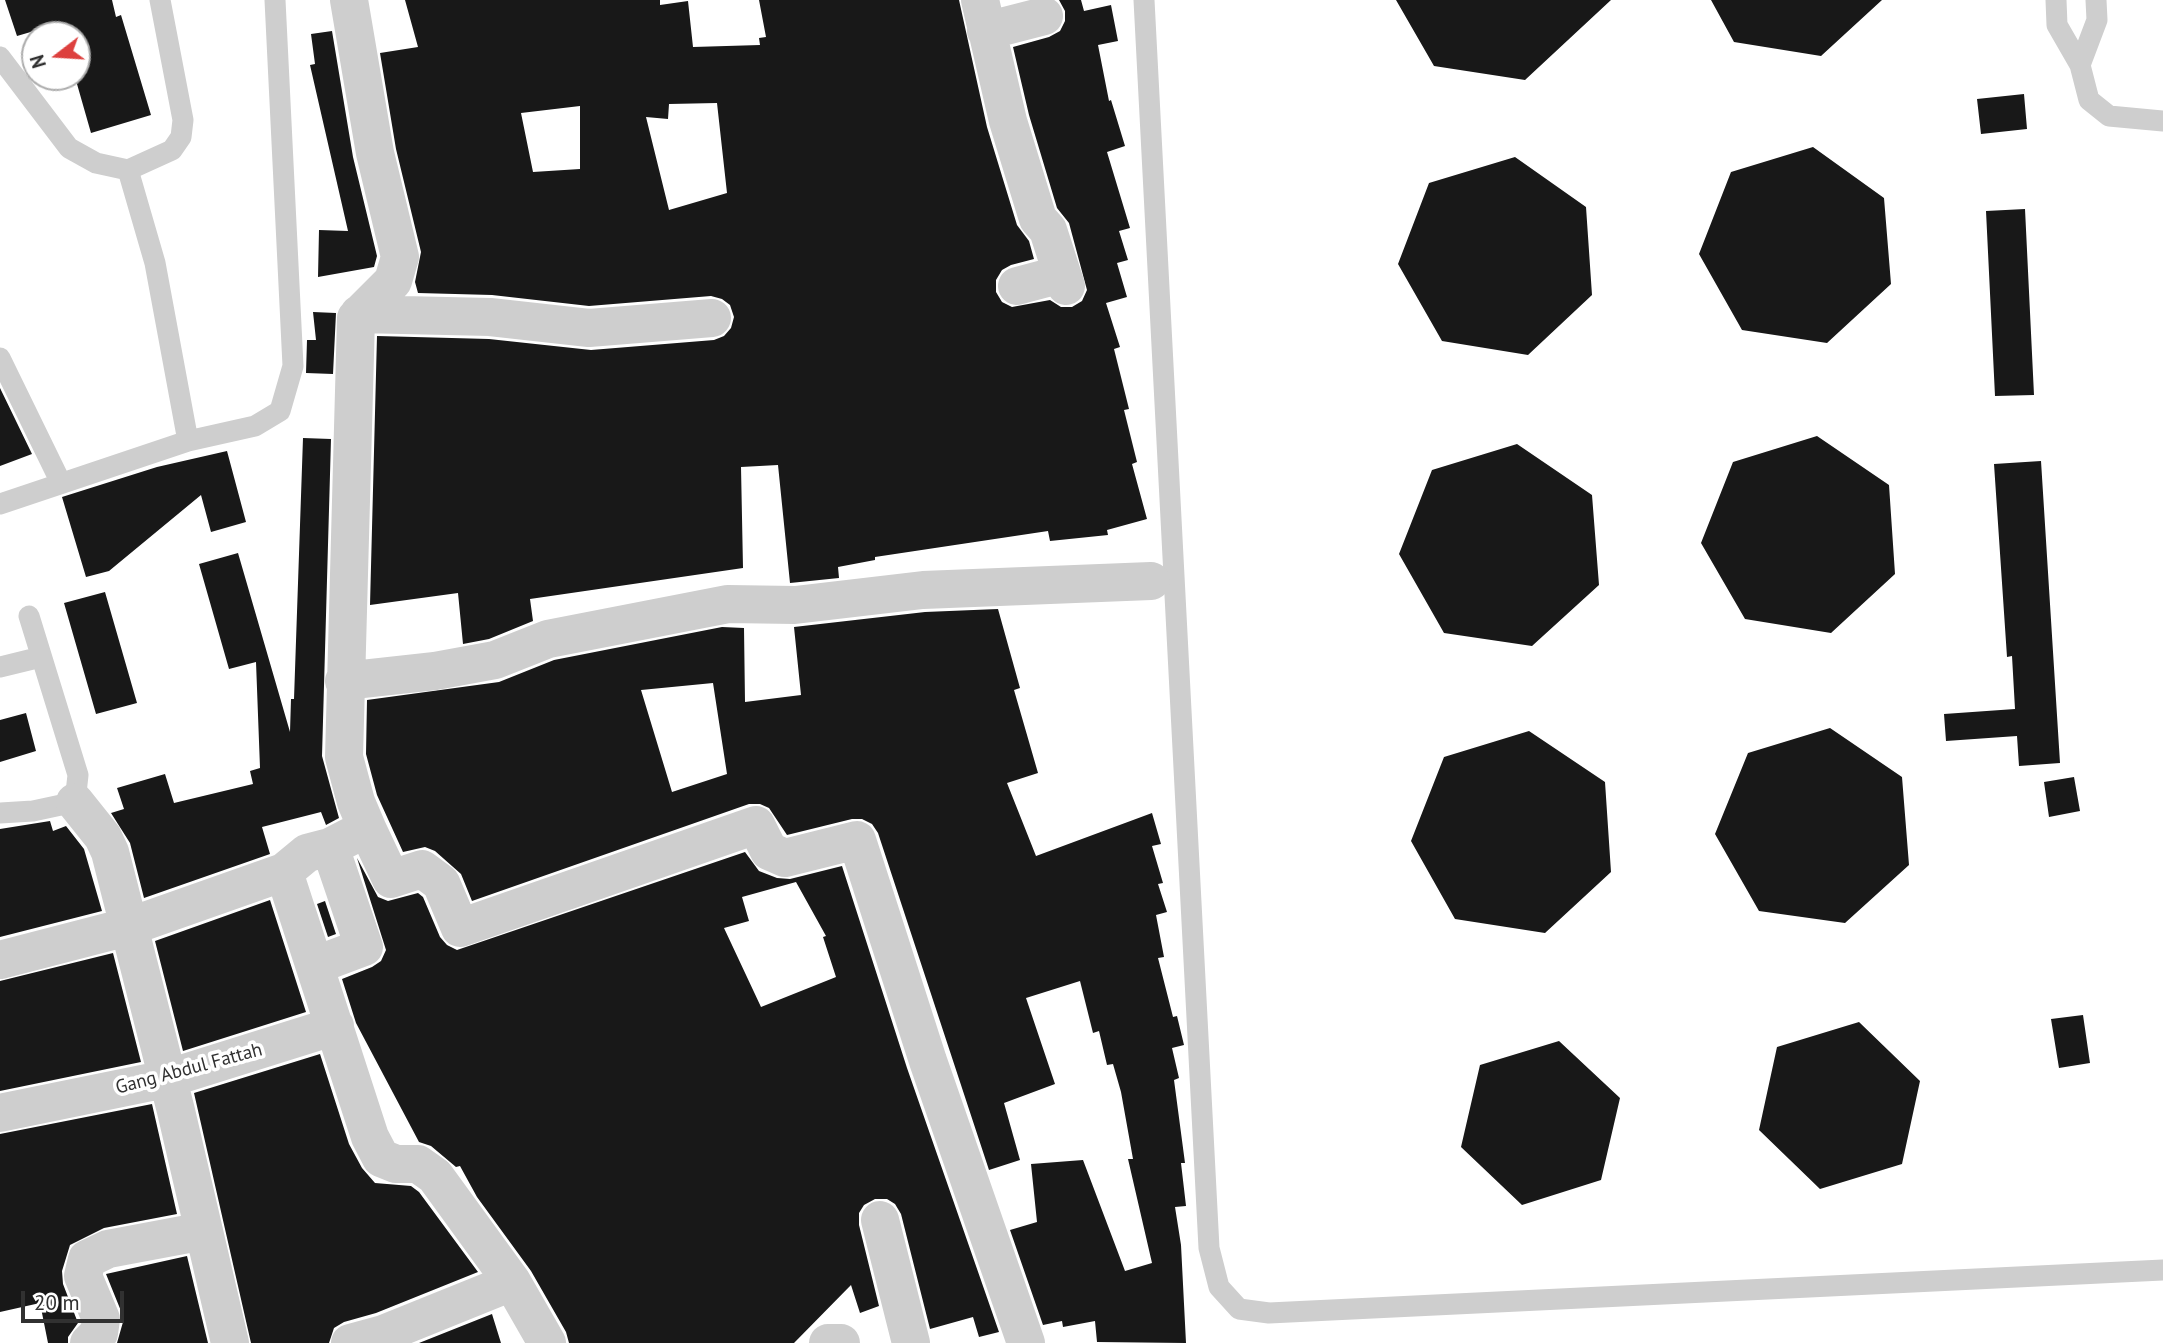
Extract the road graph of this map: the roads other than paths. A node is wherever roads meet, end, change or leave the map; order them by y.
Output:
1 (160, 0) edge
2 (275, 0) edge
3 (349, 0) edge
4 (1144, 0) edge
5 (2056, 0) edge
6 (2096, 0) edge
7 (983, 15) edge
8 (1044, 16) dead end
9 (0, 57) edge
10 (2080, 65) junction
11 (2163, 121) edge
12 (128, 170) junction
13 (1017, 286) dead end
14 (359, 314) junction
15 (712, 318) dead end
16 (0, 358) edge
17 (188, 441) junction
18 (61, 483) junction
19 (0, 504) edge
20 (1150, 581) dead end
21 (29, 616) dead end
22 (40, 657) junction
23 (0, 667) edge
24 (344, 681) junction
25 (75, 802) junction
26 (0, 813) edge
27 (367, 828) junction
28 (330, 847) junction
29 (284, 872) junction
30 (131, 926) junction
31 (0, 960) edge
32 (316, 965) junction
33 (335, 1026) junction
34 (166, 1079) junction
35 (0, 1114) edge
36 (880, 1220) dead end
37 (204, 1231) junction
38 (2163, 1270) edge
39 (512, 1282) junction
40 (89, 1343) edge
41 (230, 1343) edge
42 (351, 1343) edge
43 (547, 1343) edge
44 (828, 1343) edge
45 (841, 1343) edge
46 (911, 1343) edge
47 (1026, 1343) edge

1 - 12 lane
2 - 17 lane
3 - 14 street
4 - 38 lane
5 - 10 lane
6 - 10 lane
7 - 8 street
7 - 13 street
9 - 12 lane
10 - 11 lane
12 - 17 lane
14 - 15 street
14 - 24 street
16 - 18 lane
17 - 18 lane
18 - 19 lane
20 - 24 street
21 - 22 lane
22 - 23 lane
22 - 25 lane
24 - 27 street
25 - 26 lane
25 - 30 street
27 - 28 street
27 - 47 street
28 - 29 street
28 - 32 street
29 - 30 street
29 - 32 street
30 - 31 street
30 - 34 street
32 - 33 street
33 - 34 street, Gang Abdul Fattah
33 - 39 street
34 - 35 street, Gang Abdul Fattah
34 - 37 street
36 - 46 street
37 - 40 street
37 - 41 street
39 - 42 street
39 - 43 street
44 - 45 street

